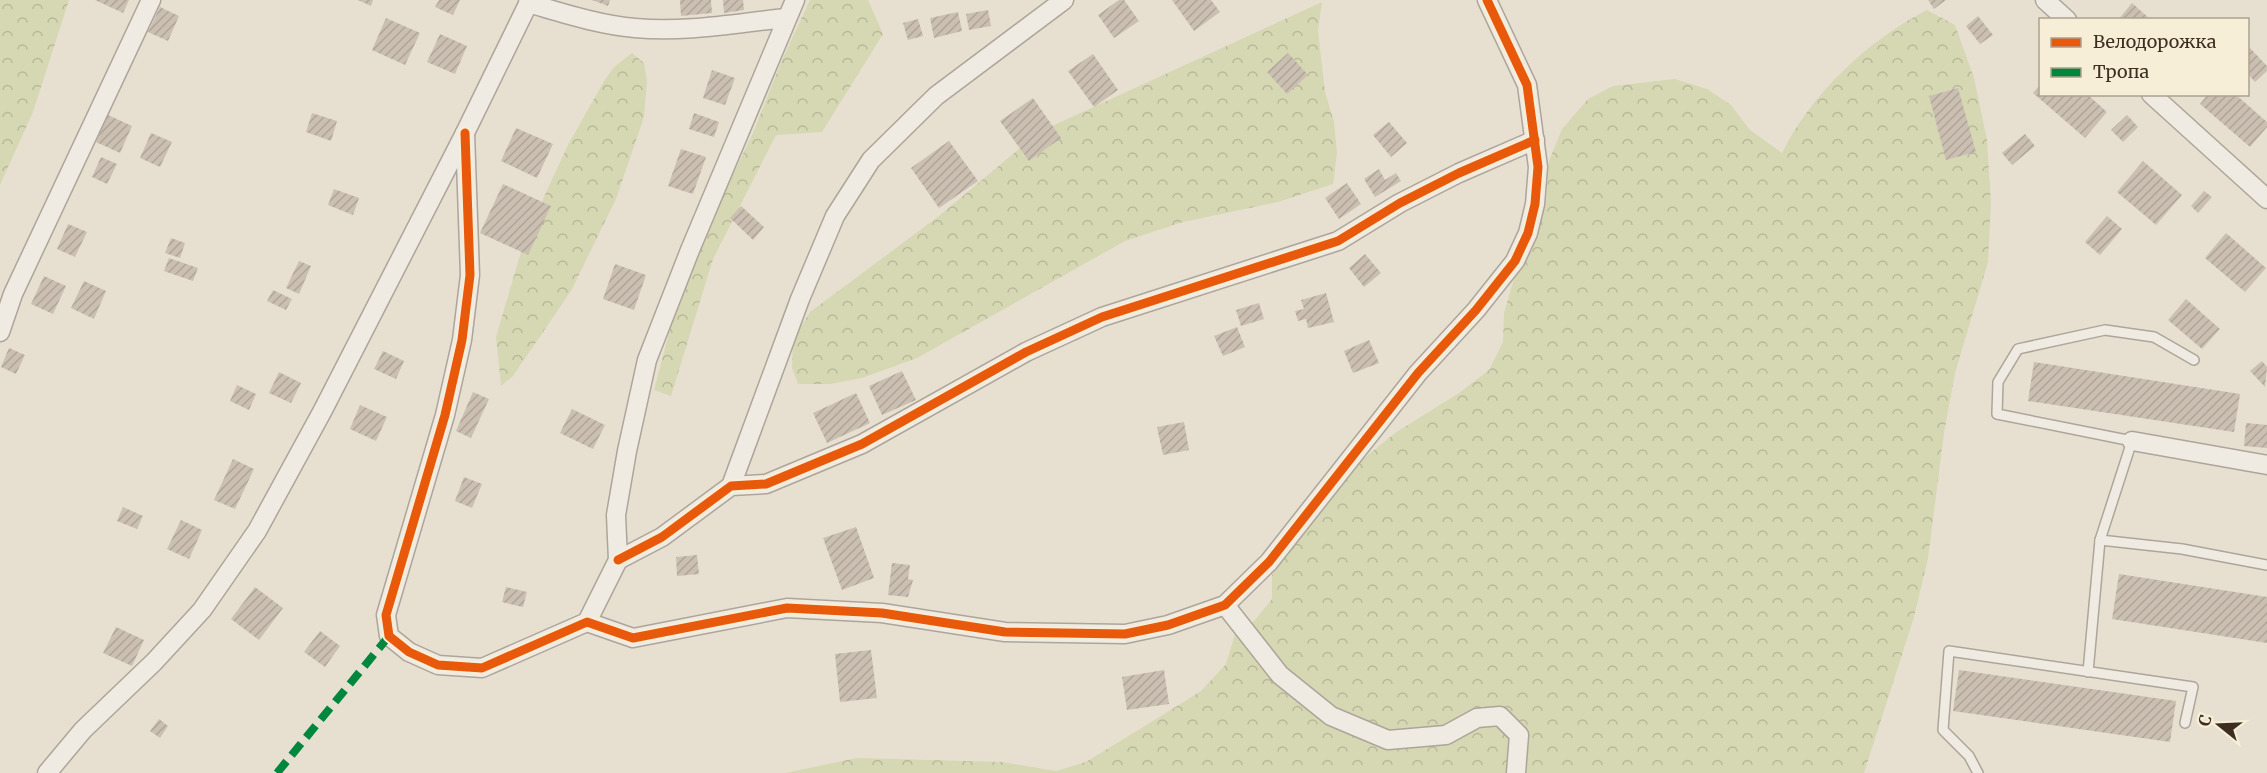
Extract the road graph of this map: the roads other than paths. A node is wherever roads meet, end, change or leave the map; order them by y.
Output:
1 (151, 0) edge
2 (795, 0) edge
3 (1064, 0) edge
4 (1487, 0) edge
5 (2045, 0) edge
6 (529, 2) edge
7 (786, 18) junction
8 (2065, 18) edge
9 (2153, 96) edge
10 (465, 133) junction
11 (1535, 140) junction
12 (2267, 199) edge
13 (0, 332) edge
14 (2194, 360) dead end
15 (2132, 441) junction
16 (2267, 465) edge
17 (731, 486) junction
18 (2100, 540) junction
19 (618, 561) junction
20 (2267, 565) edge
21 (1225, 605) junction
22 (587, 622) junction
23 (2088, 672) junction
24 (2185, 723) dead end
25 (47, 773) edge
26 (1516, 773) edge
27 (1978, 773) edge

1 - 13 street
2 - 7 street
3 - 17 street
4 - 11 street
5 - 8 street
6 - 7 street
6 - 10 street
7 - 19 street
9 - 12 street
10 - 22 street
10 - 25 street
11 - 17 street
11 - 21 street
14 - 15 lane
15 - 16 street
15 - 18 lane
17 - 19 street
18 - 20 lane
18 - 23 lane
19 - 22 street
21 - 22 street
21 - 26 street
23 - 24 lane
23 - 27 lane

